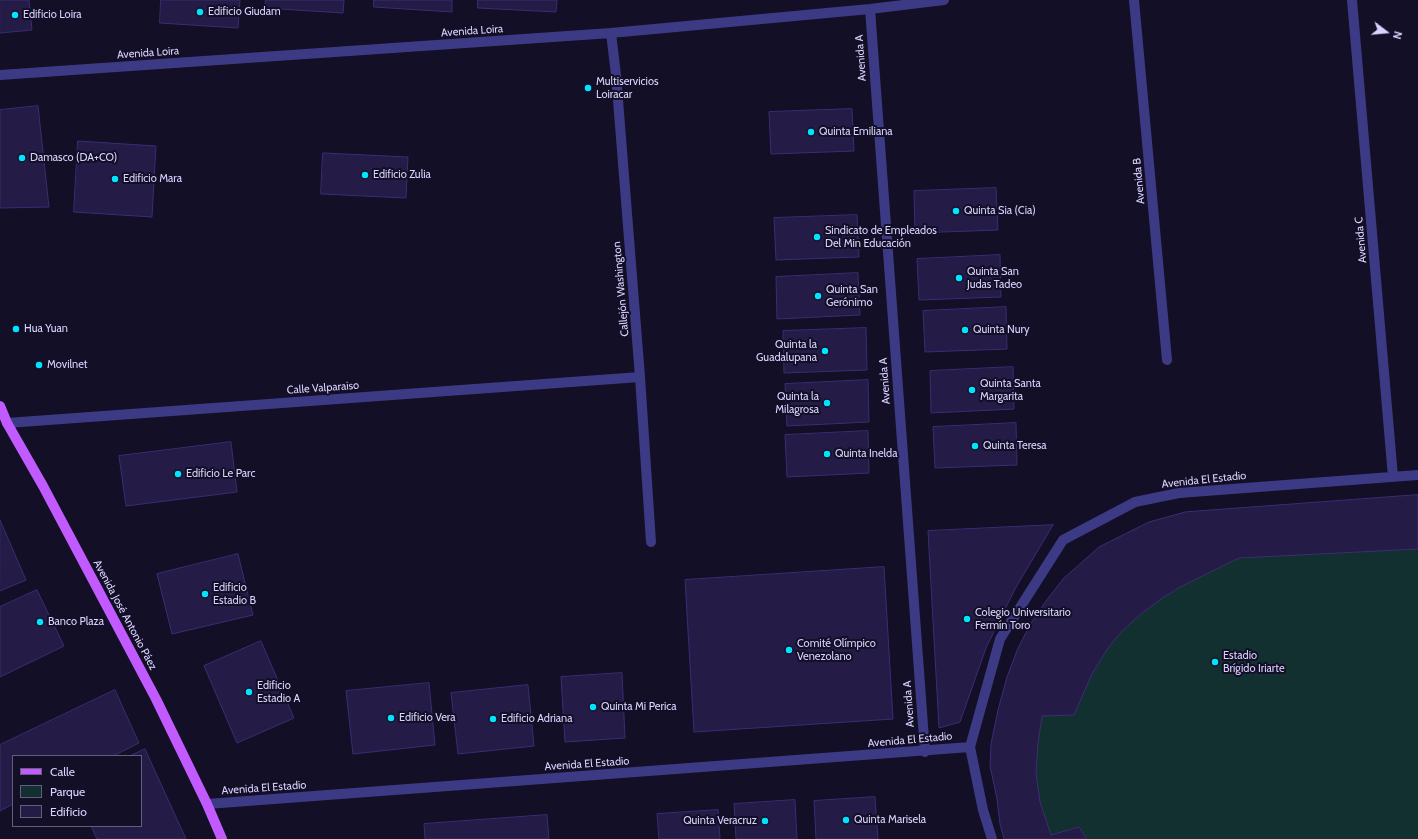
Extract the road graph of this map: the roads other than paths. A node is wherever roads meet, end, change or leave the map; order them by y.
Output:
1 (944, 0) edge
2 (1134, 0) edge
3 (1352, 0) edge
4 (875, 5) edge
5 (611, 34) junction
6 (0, 75) edge
7 (1167, 360) dead end
8 (640, 377) junction
9 (0, 406) edge
10 (7, 423) junction
11 (1418, 475) edge
12 (1393, 477) junction
13 (651, 542) dead end
14 (970, 747) junction
15 (925, 752) junction
16 (207, 804) junction
17 (222, 839) edge
18 (992, 839) edge

1 - 4 street, Avenida Loira
2 - 7 street, Avenida B
3 - 12 street, Avenida C
4 - 5 street, Avenida Loira
4 - 15 street, Avenida A
5 - 6 street, Avenida Loira
5 - 8 street, Callejón Washington
8 - 10 street, Calle Valparaiso
8 - 13 street, Callejón Washington
9 - 10 main road, Avenida José Antonio Páez
10 - 16 main road, Avenida José Antonio Páez
11 - 12 street, Avenida El Estadio
12 - 14 street, Avenida El Estadio
14 - 15 street, Avenida El Estadio
14 - 18 street, Avenida El Estadio
15 - 16 street, Avenida El Estadio
16 - 17 main road, Avenida José Antonio Páez

